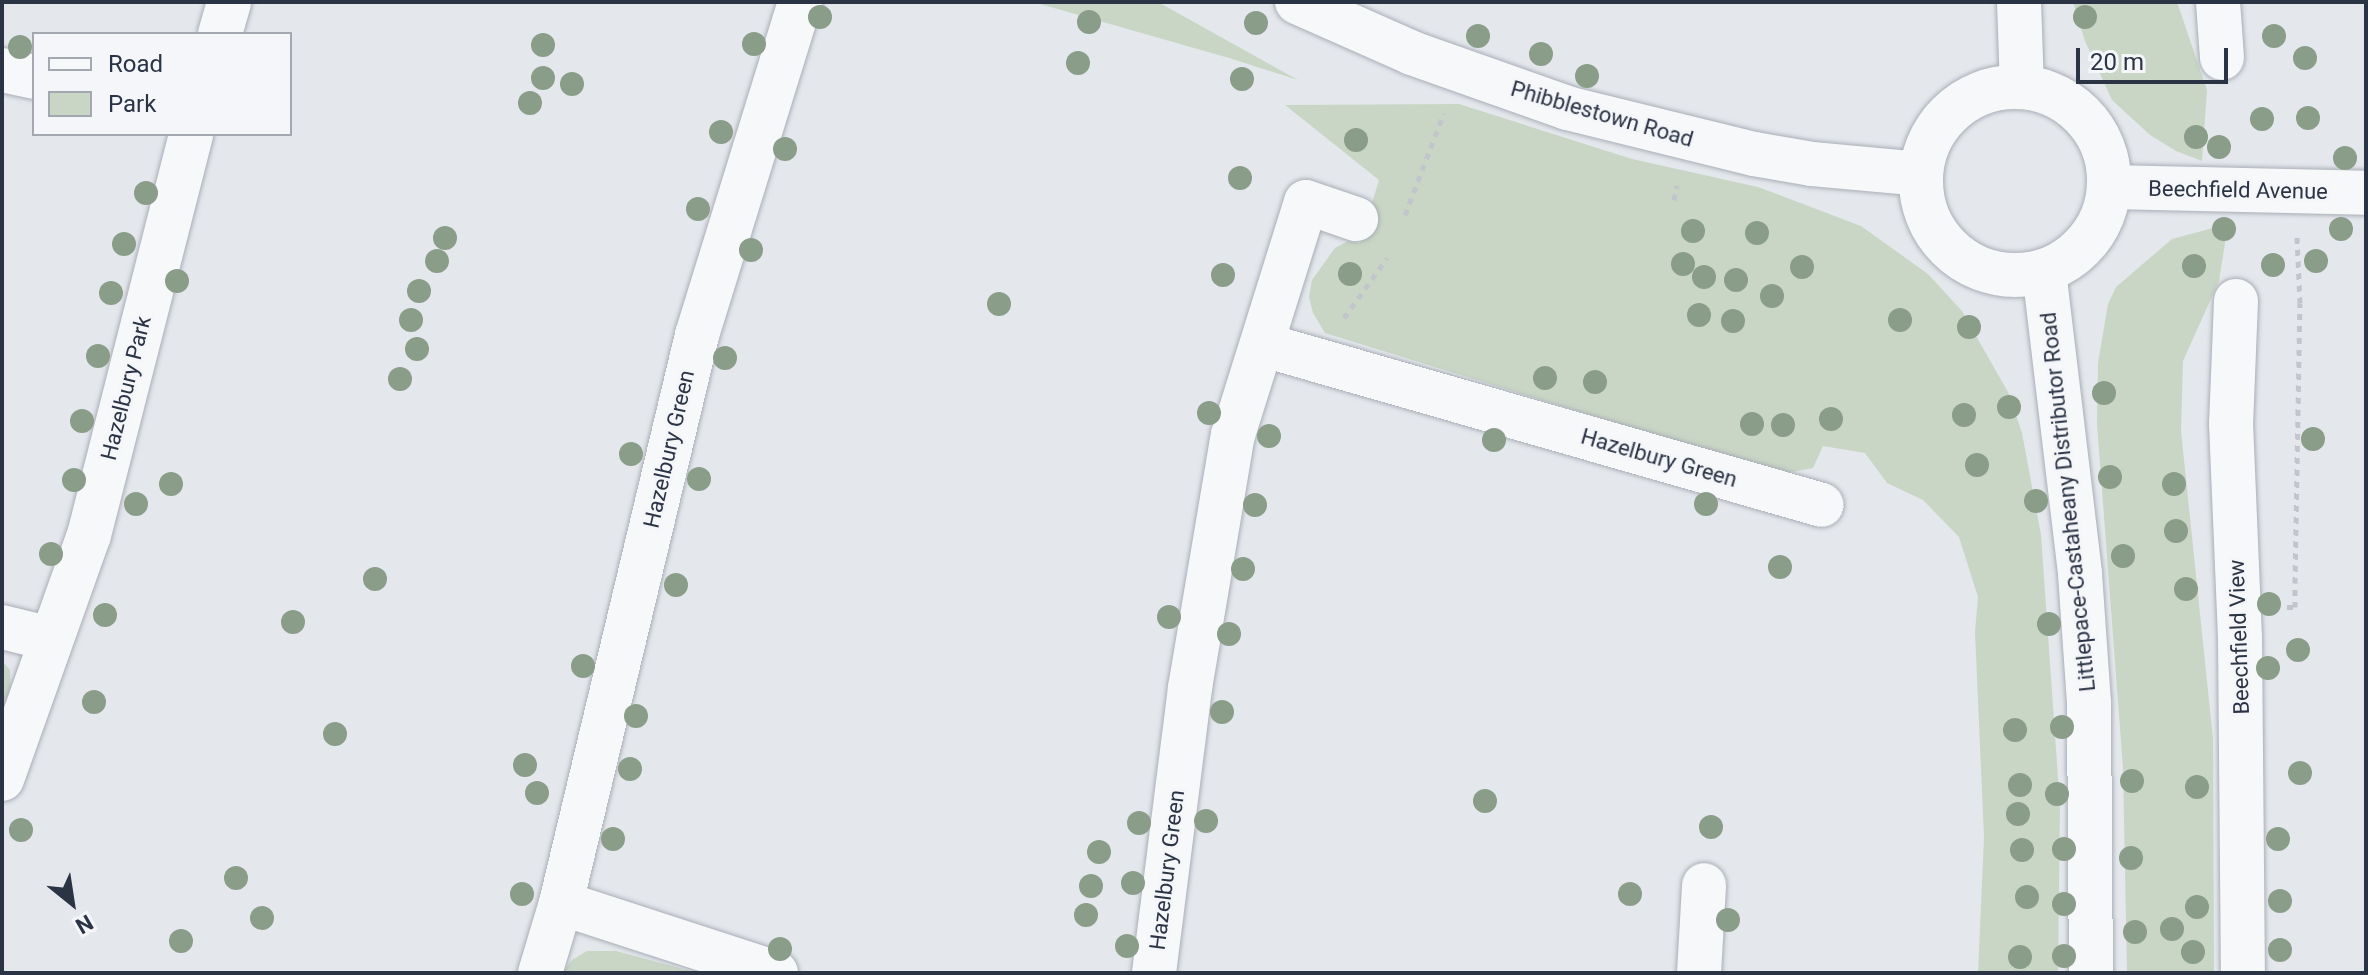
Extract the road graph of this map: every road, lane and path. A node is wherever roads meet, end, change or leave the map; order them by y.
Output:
1 (229, 2) edge
2 (800, 2) edge
3 (1297, 2) edge
4 (2019, 2) edge
5 (2218, 2) edge
6 (221, 32) edge
7 (2222, 58) dead end
8 (2, 70) edge
9 (32, 77) edge
10 (2022, 87) junction
11 (190, 136) edge
12 (1921, 174) junction
13 (2110, 187) junction
14 (2366, 193) edge
15 (1356, 219) dead end
16 (2297, 230) dead end
17 (2044, 271) junction
18 (2236, 301) dead end
19 (1264, 345) junction
20 (1822, 505) dead end
21 (2280, 607) dead end
22 (2, 627) edge
23 (51, 639) junction
24 (2, 779) edge
25 (1704, 885) dead end
26 (561, 903) junction
27 (540, 973) edge
28 (776, 973) edge
29 (1154, 973) edge
30 (1699, 973) edge
31 (2091, 973) edge
32 (2243, 973) edge

1 - 6 street
2 - 26 street, Hazelbury Green
3 - 12 street, Phibblestown Road
4 - 10 street
5 - 7 street
8 - 9 street
10 - 12 street
10 - 13 street
11 - 23 street, Hazelbury Park
12 - 17 street
13 - 14 street, Beechfield Avenue
13 - 17 street
15 - 19 street, Hazelbury Green
16 - 21 path
17 - 31 street, Littlepace-Castaheany Distributor Road
18 - 32 street, Beechfield View
19 - 20 street, Hazelbury Green
19 - 29 street, Hazelbury Green
22 - 23 street
23 - 24 street, Hazelbury Park
25 - 30 street
26 - 27 street, Hazelbury Green
26 - 28 street

